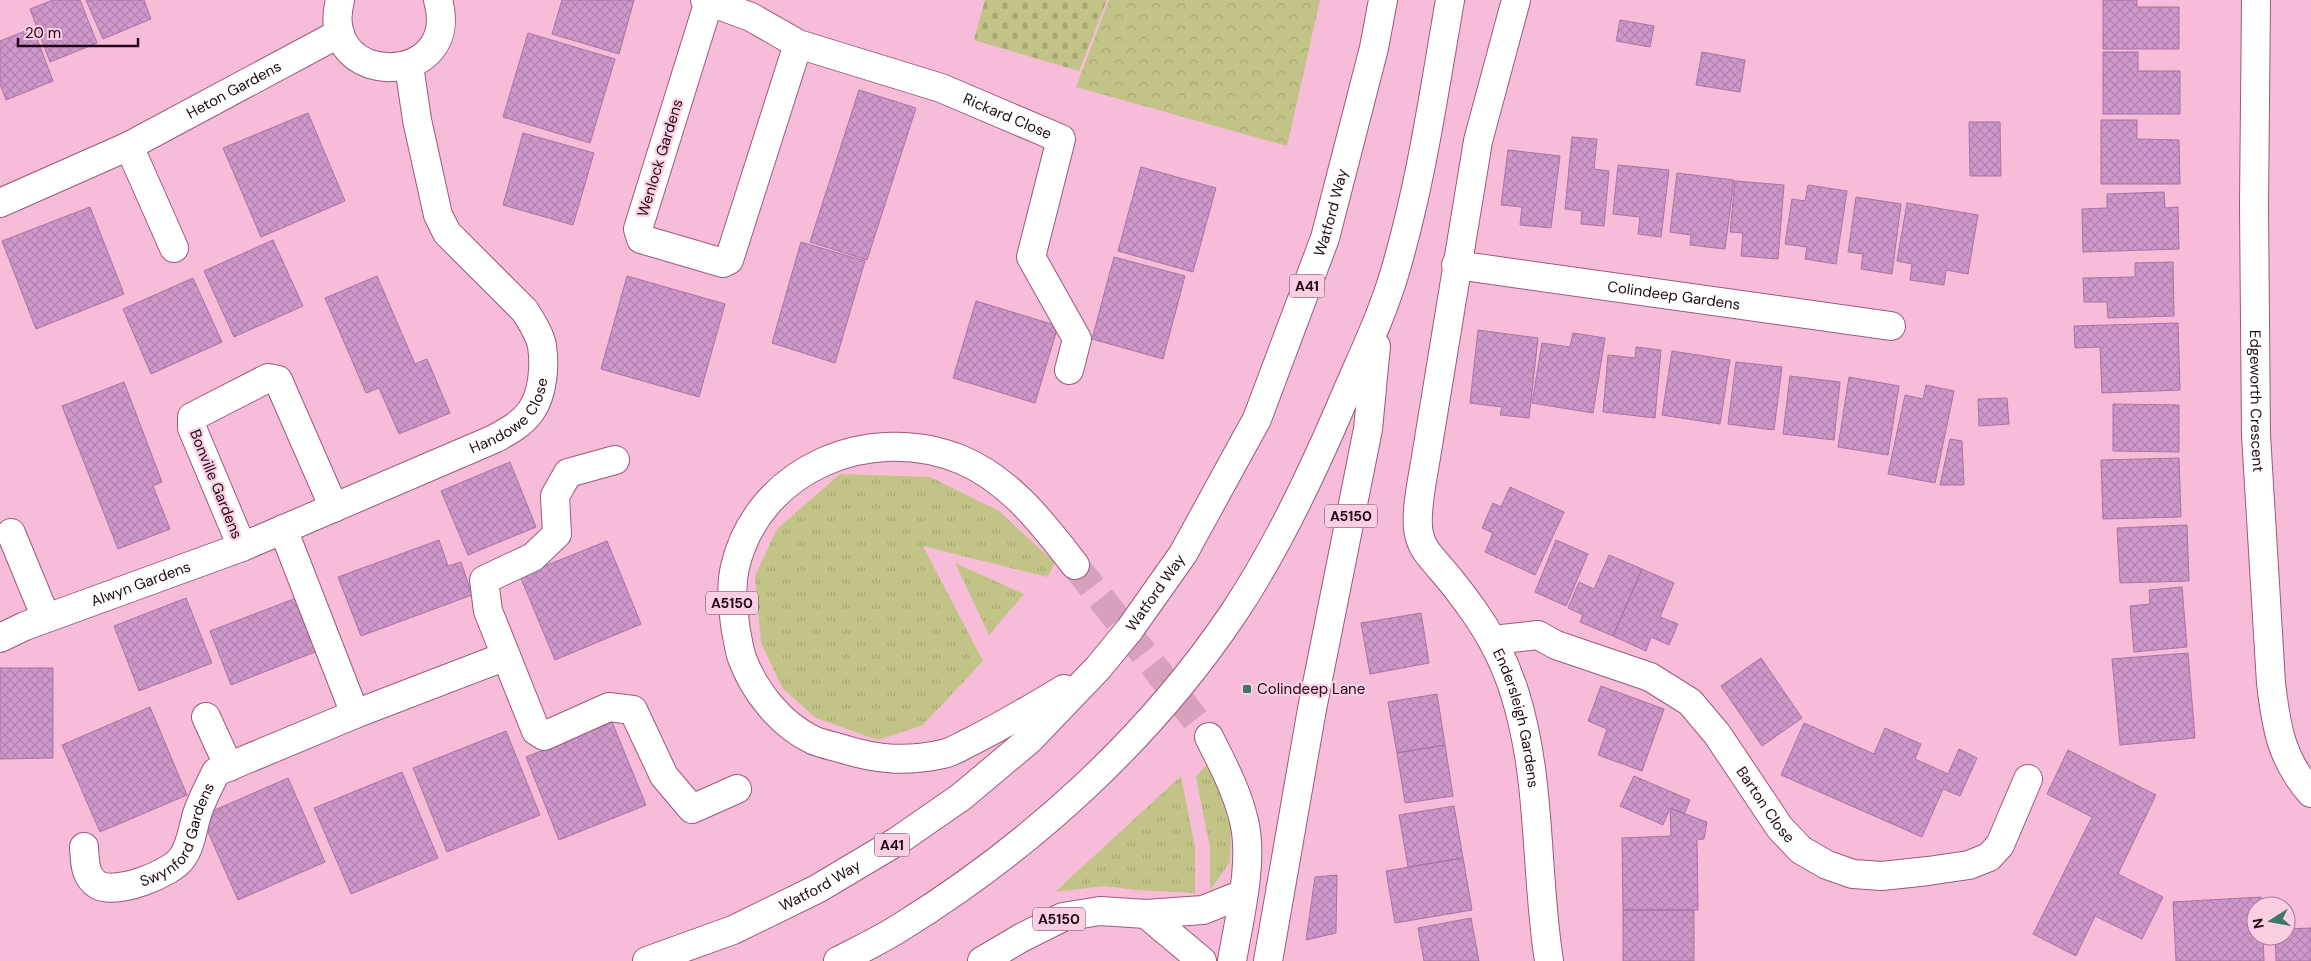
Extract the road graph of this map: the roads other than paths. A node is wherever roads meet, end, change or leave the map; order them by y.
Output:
1 (340, 0) edge
2 (438, 0) edge
3 (1383, 0) edge
4 (1450, 0) edge
5 (1516, 0) edge
6 (2256, 0) edge
7 (707, 1) edge
8 (754, 9) edge
9 (340, 33) junction
10 (798, 44) junction
11 (409, 64) junction
12 (129, 146) junction
13 (0, 203) edge
14 (174, 248) dead end
15 (1456, 265) junction
16 (1379, 322) junction
17 (1891, 326) dead end
18 (1069, 370) dead end
19 (615, 460) dead end
20 (334, 508) junction
21 (283, 529) junction
22 (11, 533) dead end
23 (242, 547) junction
24 (1075, 565) tunnel mouth
25 (46, 618) junction
26 (0, 638) edge
27 (1493, 640) junction
28 (506, 656) junction
29 (1098, 668) junction
30 (356, 714) junction
31 (206, 717) dead end
32 (1209, 737) tunnel mouth
33 (229, 767) junction
34 (2028, 779) dead end
35 (737, 789) dead end
36 (2311, 793) edge
37 (84, 847) dead end
38 (1243, 894) junction
39 (1146, 914) junction
40 (647, 961) edge
41 (838, 961) edge
42 (982, 961) edge
43 (1202, 961) edge
44 (1232, 961) edge
45 (1268, 961) edge
46 (1549, 961) edge

1 - 9 main road
2 - 11 main road
3 - 29 main road, Watford Way / A41
4 - 16 main road
5 - 15 main road
6 - 36 main road, Edgeworth Crescent
7 - 8 main road, Rickard Close
7 - 10 main road, Wenlock Gardens
8 - 10 main road, Rickard Close
9 - 11 main road
9 - 12 main road, Heton Gardens
10 - 18 main road, Rickard Close
11 - 20 main road, Handowe Close
12 - 13 main road, Heton Gardens
12 - 14 main road
15 - 17 main road, Colindeep Gardens
15 - 27 main road, Endersleigh Gardens
16 - 41 main road
16 - 45 main road, A5150
19 - 28 main road
20 - 21 main road, Handowe Close
20 - 23 main road, Bonville Gardens
21 - 23 main road, Alwyn Gardens
21 - 30 main road
22 - 25 main road
23 - 25 main road, Alwyn Gardens
24 - 29 main road, A5150
25 - 26 main road, Alwyn Gardens
27 - 34 main road, Barton Close
27 - 46 main road, Endersleigh Gardens
28 - 30 main road, Swynford Gardens
28 - 35 main road
29 - 40 main road, Watford Way / A41
30 - 33 main road, Swynford Gardens
31 - 33 main road, Swynford Gardens
32 - 38 main road
33 - 37 main road, Swynford Gardens
38 - 39 main road, A5150
38 - 44 main road
39 - 42 main road, A5150
39 - 43 main road

